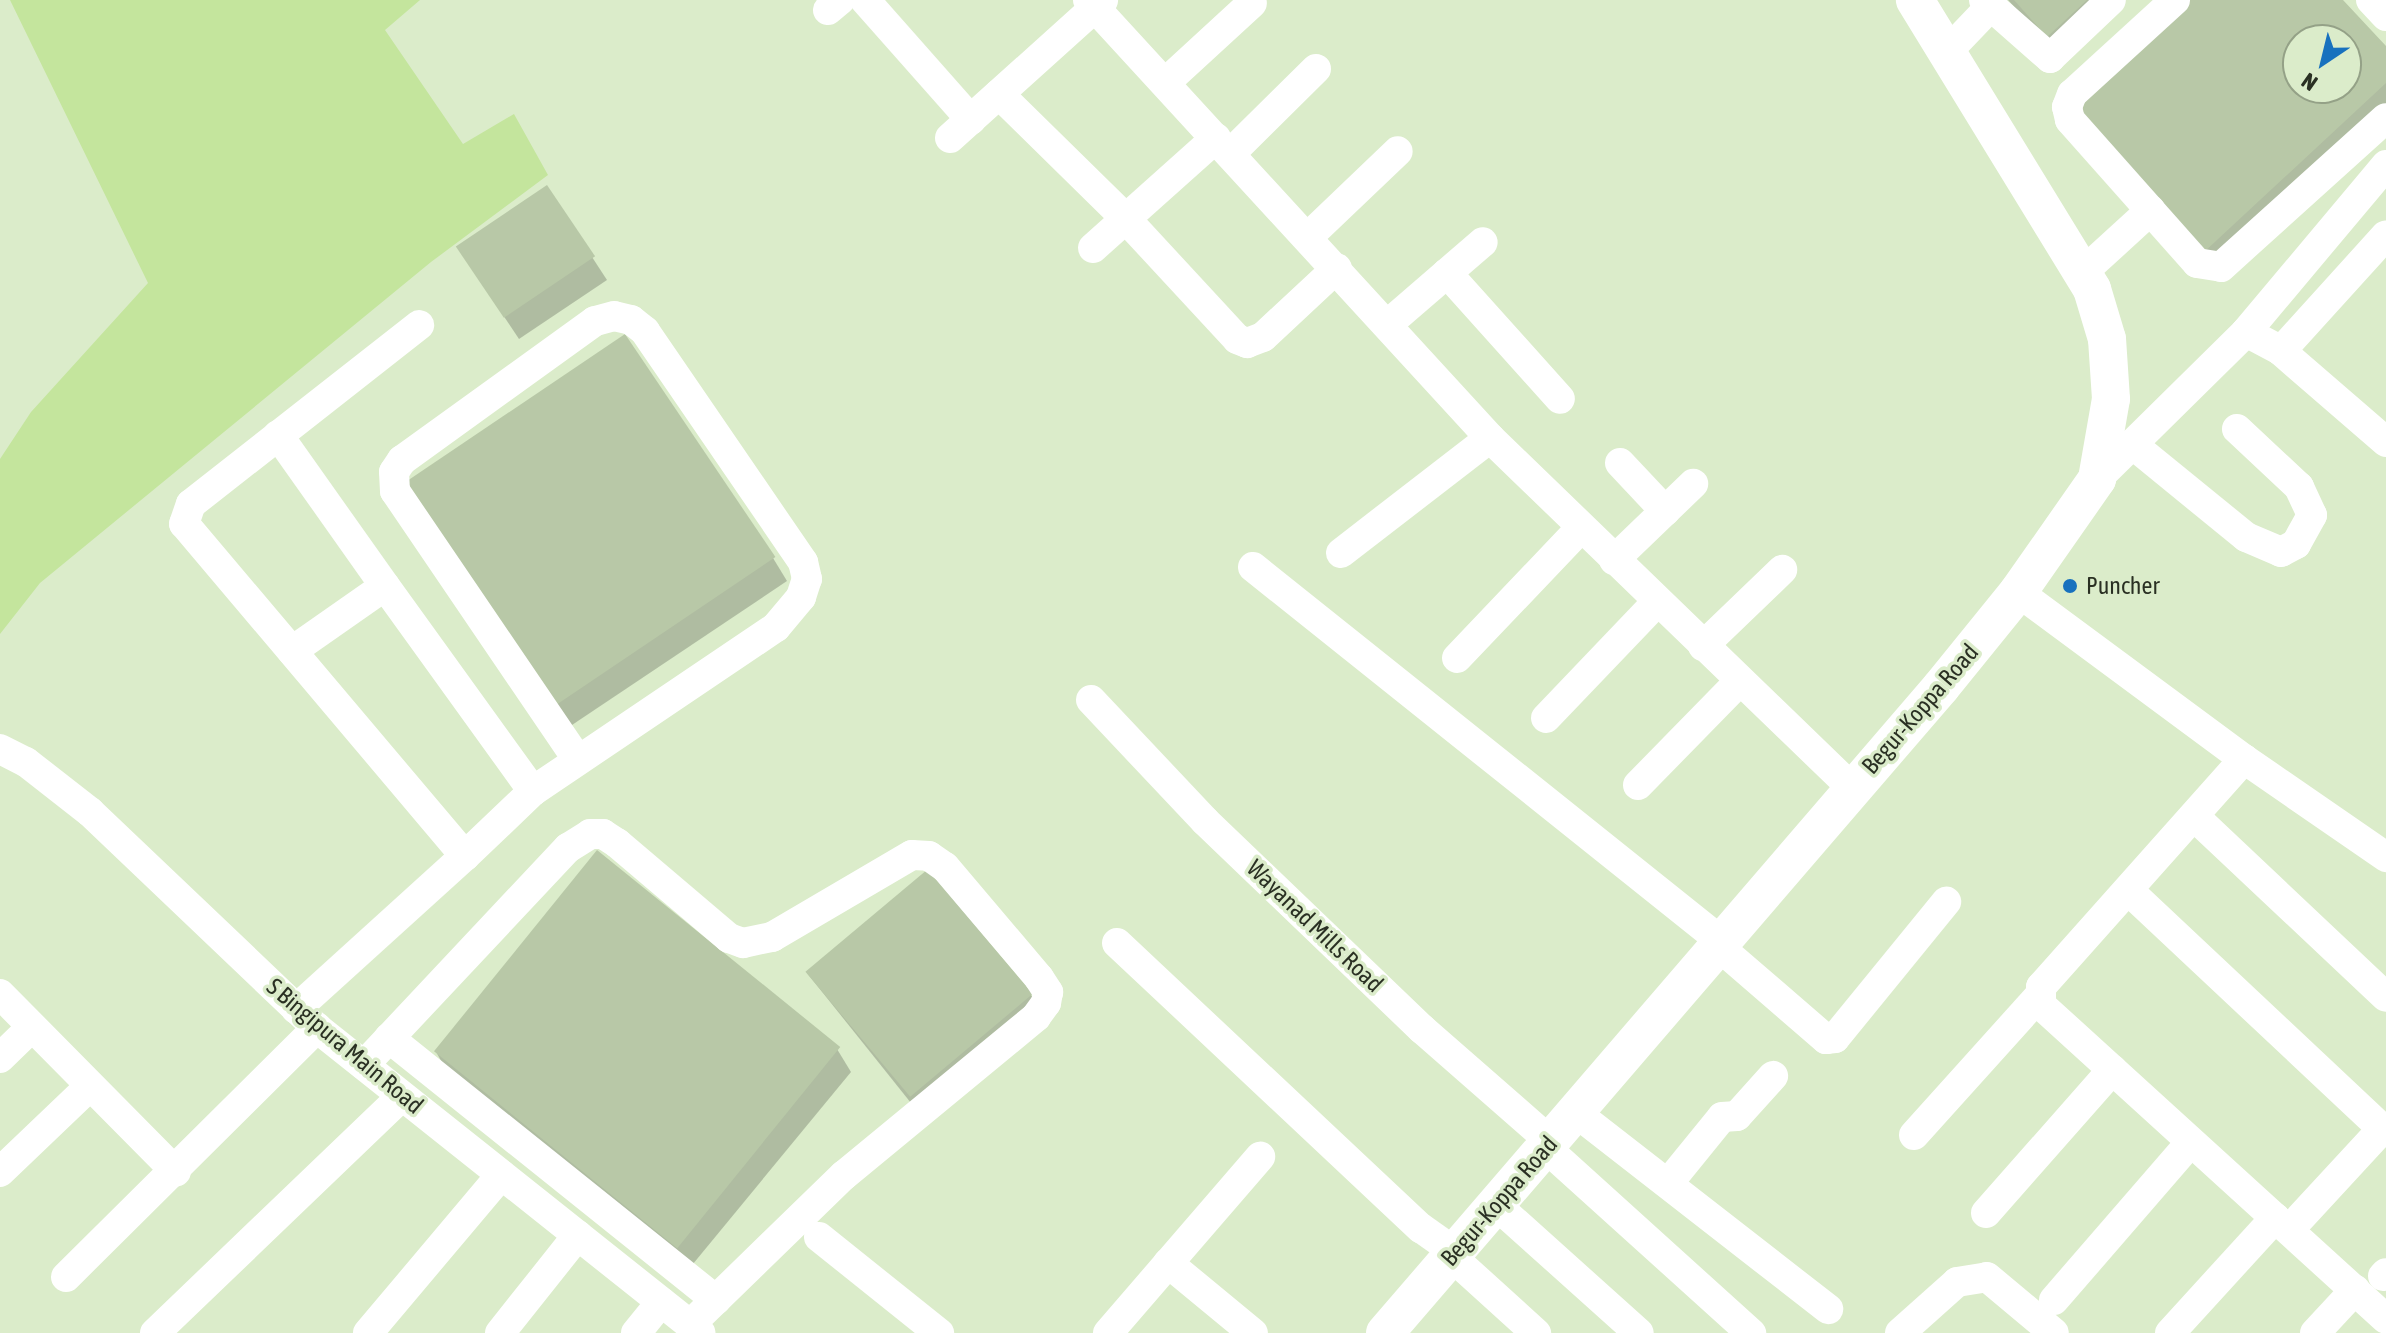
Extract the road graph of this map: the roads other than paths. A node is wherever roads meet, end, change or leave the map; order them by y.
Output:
1 (865, 0) edge
2 (1915, 0) edge
3 (2111, 0) edge
4 (2175, 0) edge
5 (2371, 0) edge
6 (1095, 2) edge
7 (1252, 3) dead end
8 (1987, 4) edge
9 (2386, 16) edge
10 (1947, 52) junction
11 (1316, 69) dead end
12 (1165, 83) junction
13 (999, 94) junction
14 (2386, 118) edge
15 (1223, 146) junction
16 (1398, 151) dead end
17 (2386, 165) edge
18 (2151, 210) junction
19 (1126, 219) junction
20 (2386, 235) edge
21 (1308, 237) junction
22 (1483, 242) dead end
23 (1093, 248) dead end
24 (1337, 268) junction
25 (1447, 273) junction
26 (2082, 273) junction
27 (1388, 324) junction
28 (419, 325) dead end
29 (2246, 332) junction
30 (2281, 351) junction
31 (1560, 399) dead end
32 (2237, 429) dead end
33 (278, 435) junction
34 (1490, 438) junction
35 (2386, 442) edge
36 (2132, 444) junction
37 (1620, 463) dead end
38 (2097, 479) junction
39 (1693, 484) dead end
40 (1665, 511) junction
41 (1581, 528) junction
42 (1341, 553) dead end
43 (1614, 560) junction
44 (1253, 567) dead end
45 (1782, 570) dead end
46 (385, 586) junction
47 (2018, 592) junction
48 (1657, 602) junction
49 (1703, 646) junction
50 (292, 651) junction
51 (1457, 658) dead end
52 (1734, 678) junction
53 (1091, 700) dead end
54 (1546, 718) dead end
55 (0, 749) edge
56 (2244, 759) junction
57 (578, 760) junction
58 (1638, 785) dead end
59 (533, 791) junction
60 (1846, 795) junction
61 (2195, 817) junction
62 (465, 856) junction
63 (2386, 857) edge
64 (2128, 890) junction
65 (1946, 902) dead end
66 (1117, 943) dead end
67 (1719, 943) junction
68 (0, 994) edge
69 (2039, 996) junction
70 (2386, 997) edge
71 (307, 1018) junction
72 (31, 1028) junction
73 (389, 1038) junction
74 (0, 1058) edge
75 (364, 1065) junction
76 (2112, 1070) junction
77 (1773, 1076) dead end
78 (89, 1087) junction
79 (402, 1096) junction
80 (1575, 1112) junction
81 (2384, 1130) edge
82 (1914, 1135) dead end
83 (2191, 1142) junction
84 (1548, 1144) junction
85 (1260, 1157) dead end
86 (0, 1172) edge
87 (176, 1172) junction
88 (501, 1175) junction
89 (1670, 1181) junction
90 (1495, 1204) junction
91 (1986, 1213) dead end
92 (2288, 1218) junction
93 (578, 1235) junction
94 (819, 1237) dead end
95 (1453, 1254) junction
96 (1168, 1263) junction
97 (66, 1277) dead end
98 (2355, 1290) junction
99 (716, 1300) junction
100 (2054, 1300) dead end
101 (661, 1302) junction
102 (1828, 1309) dead end
103 (2386, 1319) edge
104 (695, 1329) edge
105 (155, 1333) edge
106 (368, 1333) edge
107 (500, 1333) edge
108 (636, 1333) edge
109 (939, 1333) edge
110 (1108, 1333) edge
111 (1253, 1333) edge
112 (1385, 1333) edge
113 (1536, 1333) edge
114 (1639, 1333) edge
115 (1751, 1333) edge
116 (1900, 1333) edge
117 (2054, 1333) edge
118 (2170, 1333) edge
119 (2315, 1333) edge

1 - 13 street
2 - 10 main road, Begur-Koppa Road
3 - 8 street
4 - 18 street
5 - 9 street
6 - 12 street
6 - 13 street
7 - 12 street
8 - 10 street
10 - 26 main road, Begur-Koppa Road
11 - 15 street
12 - 15 street
13 - 19 street
14 - 18 street
15 - 19 street
15 - 21 street
16 - 21 street
17 - 29 street
18 - 26 street
19 - 23 street
19 - 24 street
20 - 30 street
21 - 24 street
22 - 25 street
24 - 27 street
25 - 27 street
25 - 31 street
26 - 38 main road, Begur-Koppa Road
27 - 34 street
28 - 33 street
29 - 30 street
29 - 36 street
30 - 35 street
32 - 36 street
33 - 46 street
33 - 50 street
34 - 41 street
34 - 42 street
36 - 38 street
37 - 40 street
38 - 47 main road, Begur-Koppa Road
39 - 40 street
40 - 43 street
41 - 43 street
41 - 51 street
43 - 48 street
44 - 67 street
45 - 49 street
46 - 50 street
46 - 59 street
47 - 56 street
47 - 60 main road, Begur-Koppa Road
48 - 49 street
48 - 54 street
49 - 52 street
50 - 62 street
52 - 58 street
52 - 60 street
53 - 84 street, Wayanad Mills Road
55 - 71 street, S Bingipura Main Road
56 - 61 street
56 - 63 street
57 - 57 street
57 - 59 street
59 - 62 street
60 - 67 main road, Begur-Koppa Road
61 - 64 street
61 - 70 street
62 - 71 street
64 - 69 street
64 - 81 street
65 - 67 street
66 - 95 street
67 - 80 main road, Begur-Koppa Road
68 - 72 street
69 - 76 street
69 - 82 street
71 - 75 street, S Bingipura Main Road
71 - 87 street
72 - 74 street
72 - 78 street
73 - 75 street
73 - 99 street
73 - 99 street
75 - 79 street, S Bingipura Main Road
76 - 83 street
76 - 91 street
77 - 89 street
78 - 86 street
78 - 87 street
79 - 88 street, S Bingipura Main Road
79 - 105 street
80 - 84 main road, Begur-Koppa Road
80 - 89 street
81 - 92 street
83 - 92 street
83 - 100 street
84 - 90 main road, Begur-Koppa Road
84 - 115 street, Wayanad Mills Road
85 - 96 street
87 - 97 street
88 - 93 street, S Bingipura Main Road
88 - 106 street
89 - 102 street
90 - 95 main road, Begur-Koppa Road
90 - 114 street
92 - 98 street
92 - 118 street
93 - 101 street, S Bingipura Main Road
93 - 107 street
94 - 109 street
95 - 112 main road, Begur-Koppa Road
95 - 113 street
96 - 110 street
96 - 111 street
98 - 103 street
98 - 119 street
99 - 104 street
101 - 104 street, S Bingipura Main Road
101 - 108 street
116 - 117 street

